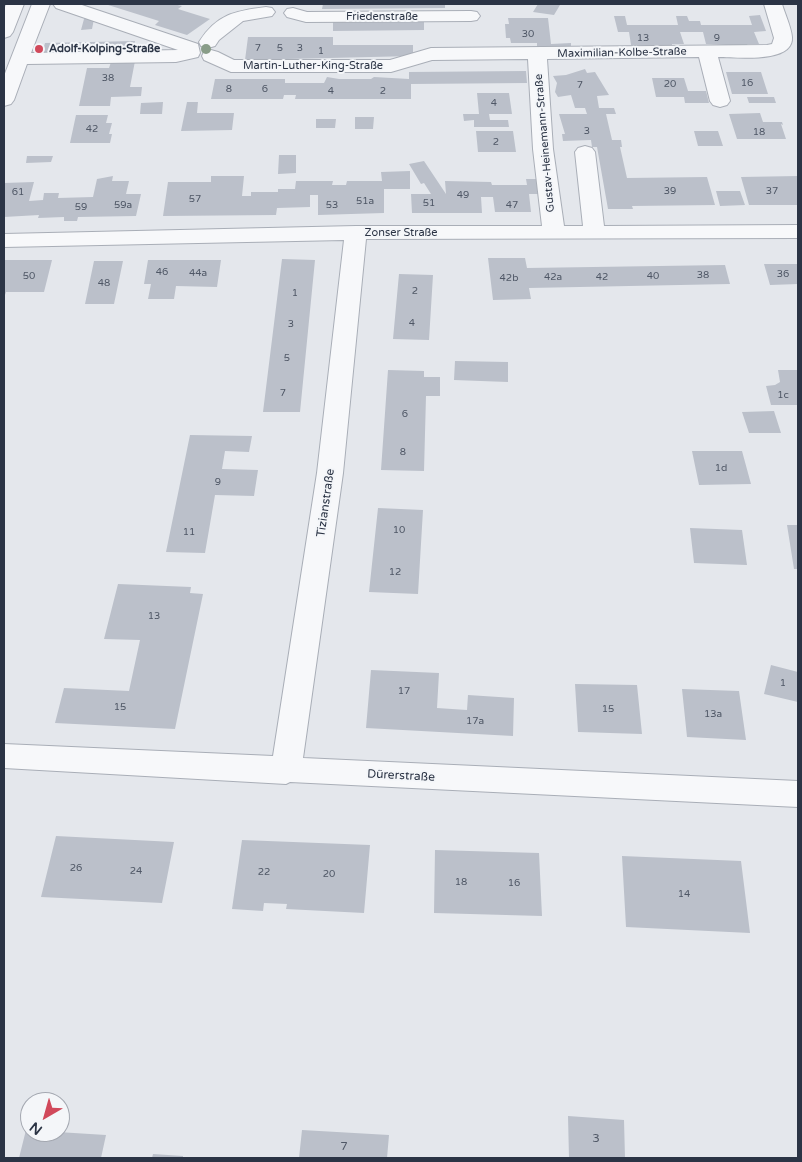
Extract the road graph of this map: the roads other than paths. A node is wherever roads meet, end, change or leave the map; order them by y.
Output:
1 (15, 4) edge
2 (41, 4) edge
3 (62, 4) edge
4 (773, 4) edge
5 (267, 8) edge
6 (294, 8) edge
7 (4, 32) edge
8 (28, 34) junction
9 (200, 50) junction
10 (707, 52) junction
11 (460, 54) junction
12 (537, 54) junction
13 (19, 59) junction
14 (4, 100) edge
15 (720, 101) dead end
16 (585, 152) dead end
17 (554, 232) junction
18 (594, 232) junction
19 (798, 232) edge
20 (356, 234) junction
21 (4, 240) edge
22 (4, 756) edge
23 (286, 771) junction
24 (798, 794) edge

1 - 7 street
2 - 8 street
3 - 9 street, Martin-Luther-King-Straße
4 - 10 street, Maximilian-Kolbe-Straße
5 - 6 street
5 - 9 street
6 - 11 street, Friedenstraße
7 - 8 street
8 - 13 street
9 - 11 street, Martin-Luther-King-Straße
9 - 13 street
10 - 12 street, Maximilian-Kolbe-Straße
10 - 15 street
11 - 12 street, Martin-Luther-King-Straße
12 - 17 street, Gustav-Heinemann-Straße
13 - 14 street
16 - 18 street
17 - 18 street, Zonser Straße
17 - 20 street, Zonser Straße
18 - 19 street, Zonser Straße
20 - 21 street, Zonser Straße
20 - 23 street, Tizianstraße
22 - 23 street, Dürerstraße
23 - 24 street, Dürerstraße

